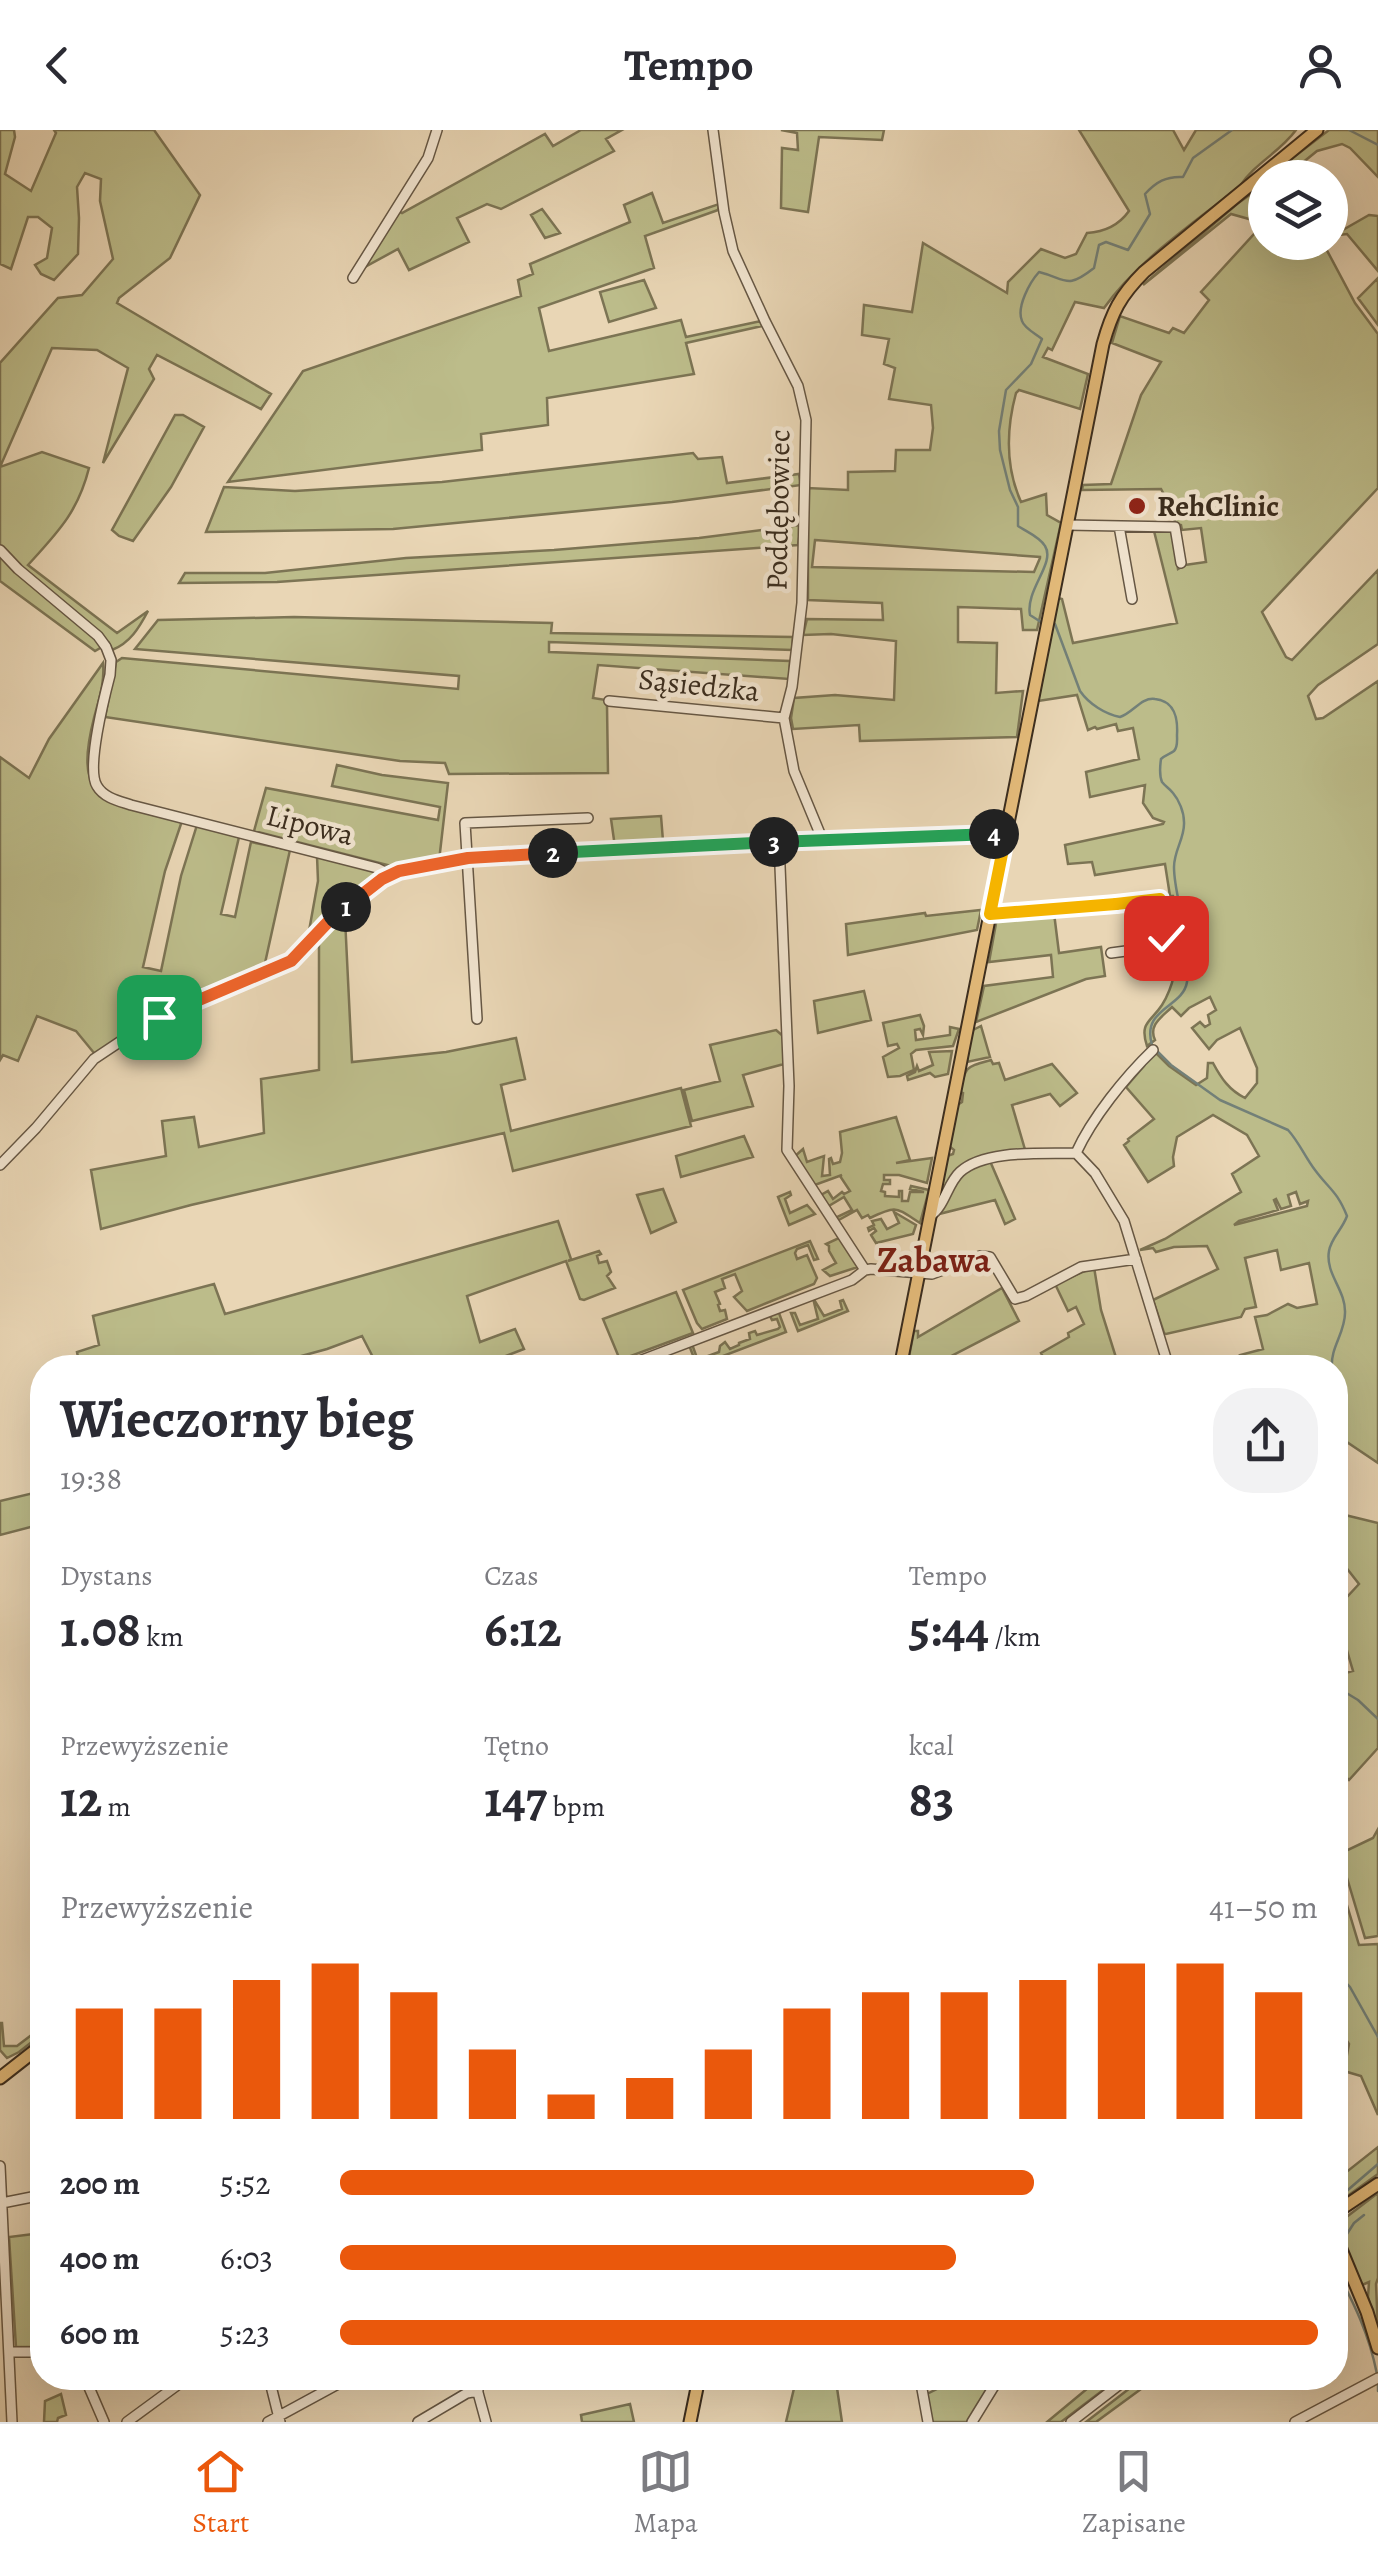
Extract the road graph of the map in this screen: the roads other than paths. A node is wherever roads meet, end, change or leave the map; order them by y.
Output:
1 (437, 130) edge
2 (714, 130) edge
3 (1311, 132) edge
4 (353, 278) dead end
5 (1067, 525) junction
6 (1119, 526) junction
7 (0, 550) edge
8 (1181, 563) dead end
9 (1132, 600) dead end
10 (609, 701) dead end
11 (784, 718) junction
12 (588, 818) dead end
13 (1006, 834) junction
14 (823, 841) junction
15 (779, 842) junction
16 (468, 858) junction
17 (389, 874) junction
18 (990, 914) junction
19 (1111, 953) dead end
20 (477, 1019) dead end
21 (1152, 1050) dead end
22 (1076, 1152) junction
23 (0, 1166) edge
24 (930, 1216) junction
25 (1136, 1259) junction
26 (865, 1270) junction
27 (919, 1273) junction
28 (654, 1355) edge
29 (903, 1355) edge
30 (1165, 1355) edge
31 (30, 2054) edge
32 (0, 2078) edge
33 (0, 2166) edge
34 (1378, 2184) edge
35 (30, 2197) edge
36 (2, 2203) edge
37 (1348, 2204) edge
38 (1348, 2269) edge
39 (1348, 2274) edge
40 (1352, 2280) junction
41 (4, 2309) edge
42 (1378, 2348) edge
43 (7, 2358) edge
44 (1378, 2378) edge
45 (90, 2390) edge
46 (174, 2390) edge
47 (272, 2390) edge
48 (329, 2390) edge
49 (697, 2390) edge
50 (922, 2390) edge
51 (992, 2390) edge
52 (1112, 2390) edge
53 (478, 2391) joint
54 (143, 2418) edge
55 (280, 2419) edge
56 (12, 2422) edge
57 (104, 2422) edge
58 (127, 2422) edge
59 (268, 2422) edge
60 (418, 2422) edge
61 (486, 2422) edge
62 (690, 2422) edge
63 (928, 2422) edge
64 (972, 2422) edge
65 (1071, 2422) edge
66 (1295, 2422) edge

1 - 4 street
2 - 11 street, Poddębowiec
3 - 5 main road
5 - 6 street
5 - 13 main road
6 - 8 street
6 - 9 street
7 - 17 street, Lipowa
10 - 11 street, Sąsiedzka
11 - 14 street, Poddębowiec
12 - 16 street
13 - 14 street, Lipowa
13 - 18 main road
14 - 15 street, Lipowa
15 - 16 street, Lipowa
15 - 26 street
16 - 17 street, Lipowa
16 - 20 street
17 - 23 street
18 - 19 street
18 - 24 main road
21 - 22 street
22 - 24 street
22 - 25 street
24 - 27 main road
25 - 27 street
25 - 30 street
26 - 27 street
26 - 28 street
27 - 29 main road
31 - 32 main road
33 - 36 street
34 - 37 main road
35 - 36 street
36 - 41 street
38 - 40 main road
39 - 40 main road
40 - 42 main road
41 - 43 street
43 - 56 street
44 - 66 street
45 - 57 street
46 - 54 street
47 - 55 street
48 - 55 street
49 - 62 main road
50 - 63 street
51 - 64 street
52 - 65 street
53 - 60 street
53 - 61 street
54 - 58 street
55 - 59 street

